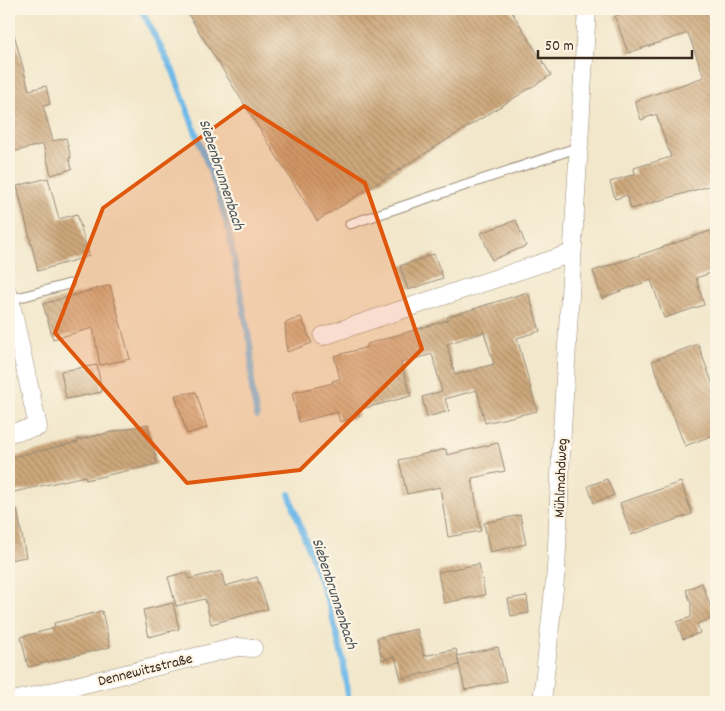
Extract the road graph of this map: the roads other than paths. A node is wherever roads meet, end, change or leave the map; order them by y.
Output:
1 (587, 9) edge
2 (578, 147) junction
3 (350, 224) dead end
4 (572, 253) junction
5 (69, 284) dead end
6 (9, 298) edge
7 (324, 336) dead end
8 (9, 434) edge
9 (253, 648) dead end
10 (9, 702) edge
11 (542, 702) edge

1 - 2 street, Mühlmahdweg
2 - 3 lane
2 - 4 street, Mühlmahdweg
4 - 7 street
4 - 11 street, Mühlmahdweg
5 - 6 lane
6 - 8 street
9 - 10 street, Dennewitzstraße

